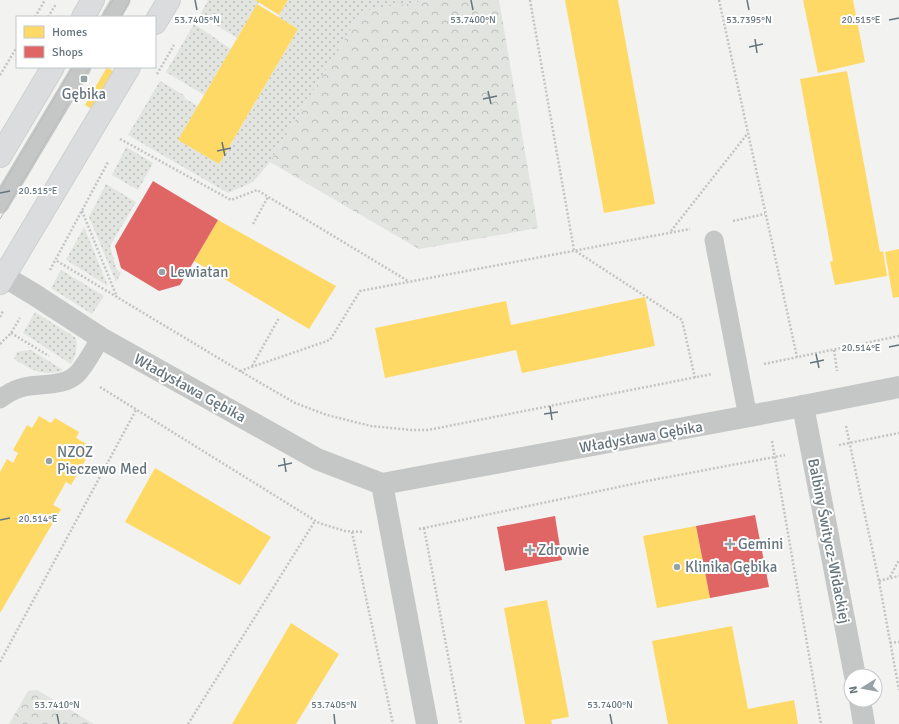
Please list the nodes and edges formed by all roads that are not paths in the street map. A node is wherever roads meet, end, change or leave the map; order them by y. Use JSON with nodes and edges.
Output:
{"nodes":[{"id":1,"x":93,"y":0,"type":"edge"},
{"id":2,"x":120,"y":0,"type":"edge"},
{"id":3,"x":169,"y":0,"type":"edge"},
{"id":4,"x":84,"y":16,"type":"edge"},
{"id":5,"x":112,"y":16,"type":"edge"},
{"id":6,"x":156,"y":21,"type":"edge"},
{"id":7,"x":52,"y":68,"type":"edge"},
{"id":8,"x":81,"y":68,"type":"edge"},
{"id":9,"x":128,"y":68,"type":"edge"},
{"id":10,"x":0,"y":156,"type":"edge"},
{"id":11,"x":0,"y":204,"type":"edge"},
{"id":12,"x":714,"y":240,"type":"dead end"},
{"id":13,"x":2,"y":278,"type":"edge"},
{"id":14,"x":101,"y":338,"type":"junction"},
{"id":15,"x":899,"y":387,"type":"edge"},
{"id":16,"x":0,"y":399,"type":"edge"},
{"id":17,"x":803,"y":406,"type":"junction"},
{"id":18,"x":748,"y":417,"type":"junction"},
{"id":19,"x":382,"y":484,"type":"junction"},
{"id":20,"x":853,"y":668,"type":"edge"},
{"id":21,"x":861,"y":708,"type":"edge"},
{"id":22,"x":427,"y":724,"type":"edge"},
{"id":23,"x":864,"y":724,"type":"edge"}],
"edges":[{"from":1,"to":4,"type":"street"},
{"from":2,"to":5,"type":"lane"},
{"from":3,"to":6,"type":"street"},
{"from":7,"to":10,"type":"street"},
{"from":8,"to":11,"type":"lane"},
{"from":9,"to":13,"type":"street"},
{"from":12,"to":18,"type":"lane"},
{"from":13,"to":14,"type":"street","name":"Władysława Gębika"},
{"from":14,"to":16,"type":"lane"},
{"from":14,"to":19,"type":"street","name":"Władysława Gębika"},
{"from":15,"to":17,"type":"street","name":"Władysława Gębika"},
{"from":17,"to":18,"type":"street","name":"Władysława Gębika"},
{"from":17,"to":20,"type":"street","name":"Balbiny Świtycz-Widackiej"},
{"from":18,"to":19,"type":"street","name":"Władysława Gębika"},
{"from":19,"to":22,"type":"street"},
{"from":21,"to":23,"type":"street"}]}
